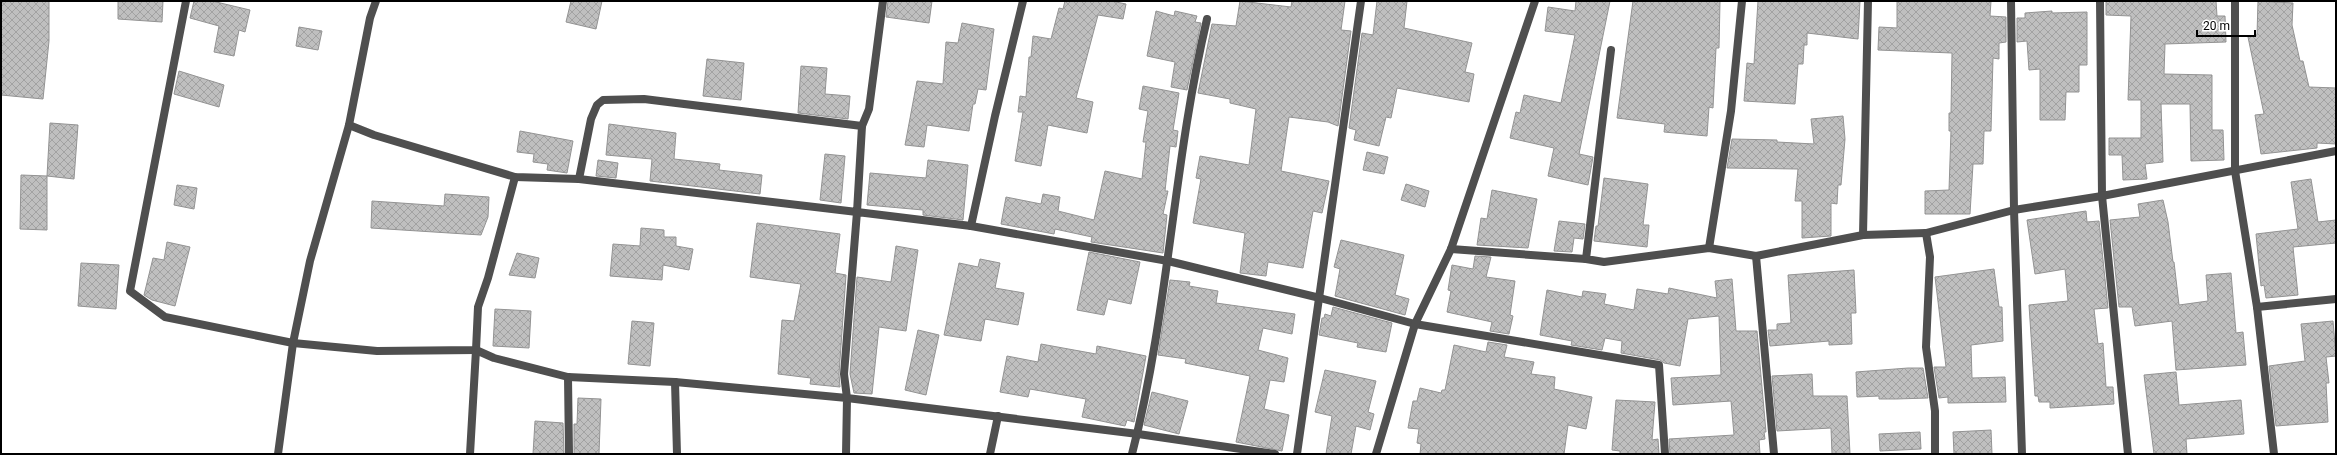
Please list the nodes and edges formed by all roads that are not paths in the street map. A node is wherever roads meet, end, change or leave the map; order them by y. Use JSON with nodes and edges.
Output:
{"nodes":[{"id":1,"x":186,"y":1,"type":"edge"},
{"id":2,"x":376,"y":1,"type":"edge"},
{"id":3,"x":883,"y":1,"type":"edge"},
{"id":4,"x":1023,"y":1,"type":"edge"},
{"id":5,"x":1361,"y":1,"type":"edge"},
{"id":6,"x":1535,"y":1,"type":"edge"},
{"id":7,"x":1742,"y":1,"type":"edge"},
{"id":8,"x":1868,"y":1,"type":"edge"},
{"id":9,"x":2011,"y":1,"type":"edge"},
{"id":10,"x":2100,"y":1,"type":"edge"},
{"id":11,"x":2235,"y":1,"type":"edge"},
{"id":12,"x":1207,"y":19,"type":"dead end"},
{"id":13,"x":1610,"y":50,"type":"dead end"},
{"id":14,"x":349,"y":125,"type":"junction"},
{"id":15,"x":862,"y":126,"type":"junction"},
{"id":16,"x":2336,"y":151,"type":"edge"},
{"id":17,"x":2236,"y":171,"type":"junction"},
{"id":18,"x":515,"y":177,"type":"junction"},
{"id":19,"x":579,"y":179,"type":"junction"},
{"id":20,"x":2102,"y":196,"type":"junction"},
{"id":21,"x":2014,"y":210,"type":"junction"},
{"id":22,"x":857,"y":212,"type":"junction"},
{"id":23,"x":972,"y":226,"type":"junction"},
{"id":24,"x":1926,"y":233,"type":"junction"},
{"id":25,"x":1863,"y":235,"type":"junction"},
{"id":26,"x":1451,"y":248,"type":"junction"},
{"id":27,"x":1709,"y":248,"type":"junction"},
{"id":28,"x":1756,"y":256,"type":"junction"},
{"id":29,"x":1586,"y":259,"type":"junction"},
{"id":30,"x":1168,"y":261,"type":"junction"},
{"id":31,"x":1320,"y":298,"type":"junction"},
{"id":32,"x":2336,"y":299,"type":"edge"},
{"id":33,"x":2257,"y":307,"type":"junction"},
{"id":34,"x":1415,"y":324,"type":"junction"},
{"id":35,"x":293,"y":343,"type":"junction"},
{"id":36,"x":476,"y":350,"type":"junction"},
{"id":37,"x":568,"y":377,"type":"junction"},
{"id":38,"x":675,"y":382,"type":"junction"},
{"id":39,"x":847,"y":398,"type":"junction"},
{"id":40,"x":998,"y":416,"type":"junction"},
{"id":41,"x":1138,"y":434,"type":"junction"},
{"id":42,"x":278,"y":454,"type":"edge"},
{"id":43,"x":470,"y":454,"type":"edge"},
{"id":44,"x":569,"y":454,"type":"edge"},
{"id":45,"x":677,"y":454,"type":"edge"},
{"id":46,"x":846,"y":454,"type":"edge"},
{"id":47,"x":990,"y":454,"type":"edge"},
{"id":48,"x":1132,"y":454,"type":"edge"},
{"id":49,"x":1275,"y":454,"type":"edge"},
{"id":50,"x":1297,"y":454,"type":"edge"},
{"id":51,"x":1376,"y":454,"type":"edge"},
{"id":52,"x":1666,"y":454,"type":"edge"},
{"id":53,"x":1774,"y":454,"type":"edge"},
{"id":54,"x":1935,"y":454,"type":"edge"},
{"id":55,"x":2022,"y":454,"type":"edge"},
{"id":56,"x":2128,"y":454,"type":"edge"},
{"id":57,"x":2274,"y":454,"type":"edge"}],
"edges":[{"from":1,"to":35,"type":"street"},
{"from":2,"to":14,"type":"street"},
{"from":3,"to":15,"type":"street"},
{"from":4,"to":23,"type":"street"},
{"from":5,"to":31,"type":"street"},
{"from":6,"to":26,"type":"street"},
{"from":7,"to":27,"type":"street"},
{"from":8,"to":25,"type":"street"},
{"from":9,"to":21,"type":"street"},
{"from":10,"to":20,"type":"street"},
{"from":11,"to":17,"type":"street"},
{"from":12,"to":30,"type":"street"},
{"from":13,"to":29,"type":"street"},
{"from":14,"to":18,"type":"street"},
{"from":14,"to":35,"type":"street"},
{"from":15,"to":19,"type":"street"},
{"from":15,"to":22,"type":"street"},
{"from":16,"to":17,"type":"street"},
{"from":17,"to":20,"type":"street"},
{"from":17,"to":33,"type":"street"},
{"from":18,"to":19,"type":"street"},
{"from":18,"to":36,"type":"street"},
{"from":19,"to":22,"type":"street"},
{"from":20,"to":21,"type":"street"},
{"from":20,"to":56,"type":"street"},
{"from":21,"to":24,"type":"street"},
{"from":21,"to":55,"type":"street"},
{"from":22,"to":23,"type":"street"},
{"from":22,"to":39,"type":"street"},
{"from":23,"to":30,"type":"street"},
{"from":24,"to":25,"type":"street"},
{"from":24,"to":54,"type":"street"},
{"from":25,"to":28,"type":"street"},
{"from":26,"to":29,"type":"street"},
{"from":26,"to":34,"type":"street"},
{"from":27,"to":28,"type":"street"},
{"from":27,"to":29,"type":"street"},
{"from":28,"to":53,"type":"street"},
{"from":30,"to":31,"type":"street"},
{"from":30,"to":41,"type":"street"},
{"from":31,"to":34,"type":"street"},
{"from":31,"to":50,"type":"street"},
{"from":32,"to":33,"type":"street"},
{"from":33,"to":57,"type":"street"},
{"from":34,"to":51,"type":"street"},
{"from":34,"to":52,"type":"street"},
{"from":35,"to":36,"type":"street"},
{"from":35,"to":42,"type":"street"},
{"from":36,"to":37,"type":"street"},
{"from":36,"to":43,"type":"street"},
{"from":37,"to":38,"type":"street"},
{"from":37,"to":44,"type":"street"},
{"from":38,"to":39,"type":"street"},
{"from":38,"to":45,"type":"street"},
{"from":39,"to":40,"type":"street"},
{"from":39,"to":46,"type":"street"},
{"from":40,"to":41,"type":"street"},
{"from":40,"to":47,"type":"street"},
{"from":41,"to":48,"type":"street"},
{"from":41,"to":49,"type":"street"}]}
